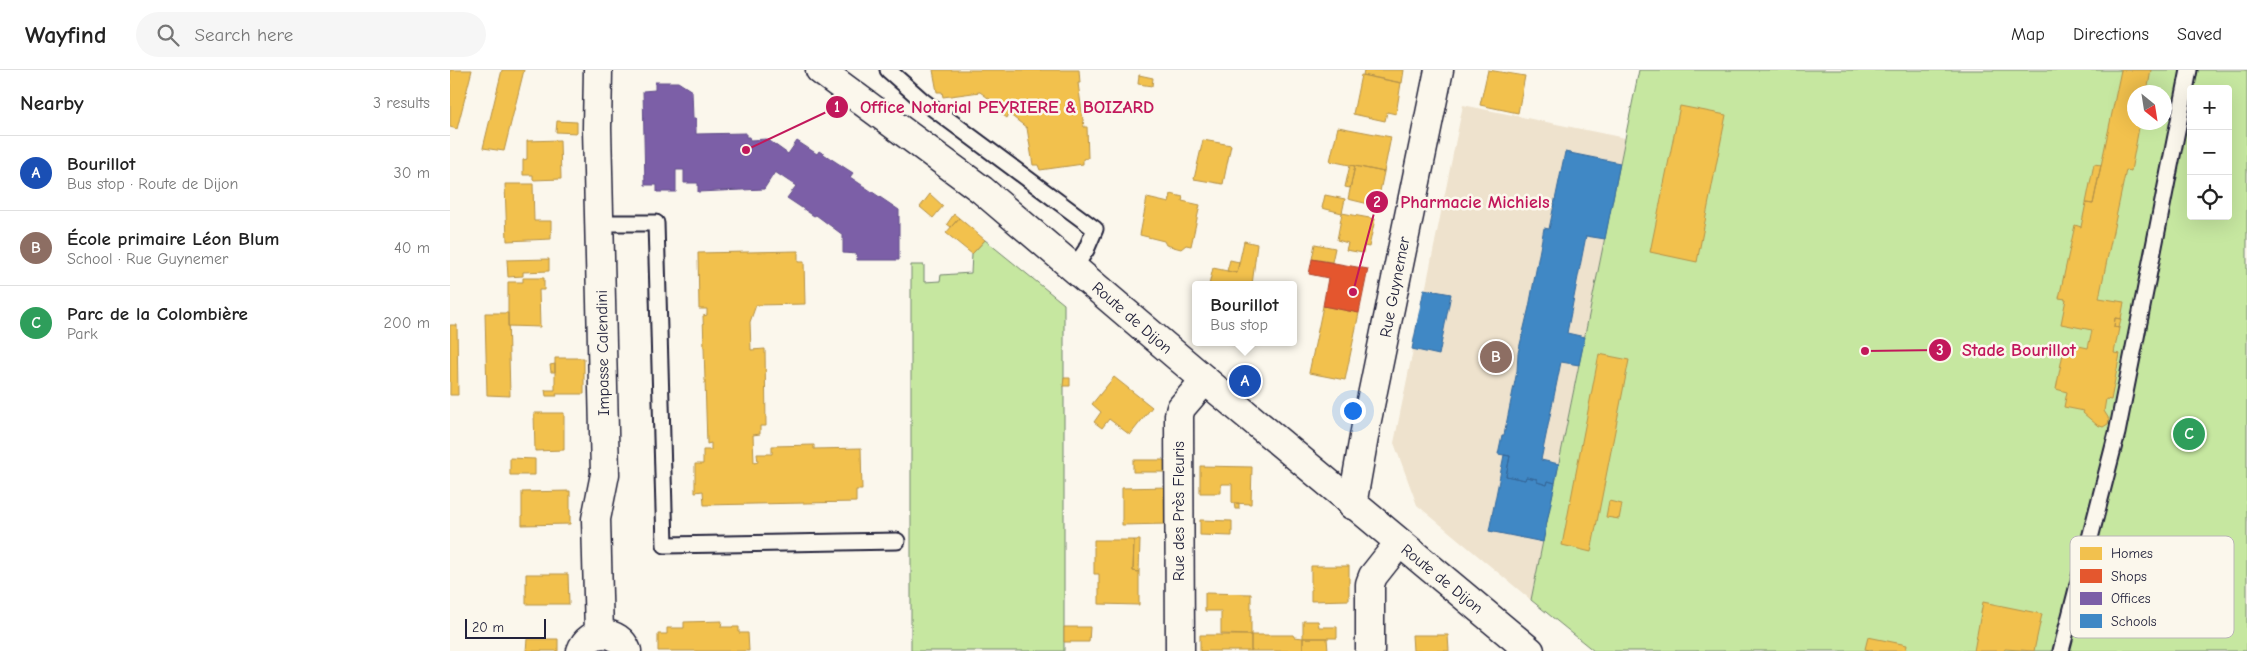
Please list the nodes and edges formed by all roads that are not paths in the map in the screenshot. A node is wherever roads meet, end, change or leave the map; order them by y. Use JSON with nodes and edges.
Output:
{"nodes":[{"id":1,"x":598,"y":70,"type":"edge"},
{"id":2,"x":821,"y":70,"type":"edge"},
{"id":3,"x":888,"y":70,"type":"edge"},
{"id":4,"x":1439,"y":70,"type":"edge"},
{"id":5,"x":2189,"y":70,"type":"edge"},
{"id":6,"x":600,"y":222,"type":"junction"},
{"id":7,"x":1074,"y":268,"type":"junction"},
{"id":8,"x":1204,"y":380,"type":"junction"},
{"id":9,"x":1352,"y":505,"type":"junction"},
{"id":10,"x":2091,"y":536,"type":"edge"},
{"id":11,"x":897,"y":541,"type":"dead end"},
{"id":12,"x":1399,"y":543,"type":"junction"},
{"id":13,"x":2070,"y":616,"type":"edge"},
{"id":14,"x":590,"y":643,"type":"edge"},
{"id":15,"x":627,"y":651,"type":"edge"},
{"id":16,"x":1180,"y":651,"type":"edge"},
{"id":17,"x":1370,"y":651,"type":"edge"},
{"id":18,"x":1530,"y":651,"type":"edge"},
{"id":19,"x":2061,"y":651,"type":"edge"}],
"edges":[{"from":1,"to":6,"type":"street","name":"Impasse Calendini"},
{"from":2,"to":7,"type":"street","name":"Route de Dijon"},
{"from":3,"to":7,"type":"lane"},
{"from":4,"to":9,"type":"street","name":"Rue Guynemer"},
{"from":5,"to":10,"type":"lane"},
{"from":6,"to":11,"type":"lane"},
{"from":6,"to":14,"type":"street","name":"Impasse Calendini"},
{"from":7,"to":8,"type":"street","name":"Route de Dijon"},
{"from":8,"to":9,"type":"street","name":"Route de Dijon"},
{"from":8,"to":16,"type":"street","name":"Rue des Près Fleuris"},
{"from":9,"to":12,"type":"street","name":"Route de Dijon"},
{"from":12,"to":17,"type":"street"},
{"from":12,"to":18,"type":"street","name":"Route de Dijon"},
{"from":13,"to":19,"type":"lane"},
{"from":14,"to":15,"type":"street","name":"Impasse Calendini"}]}
